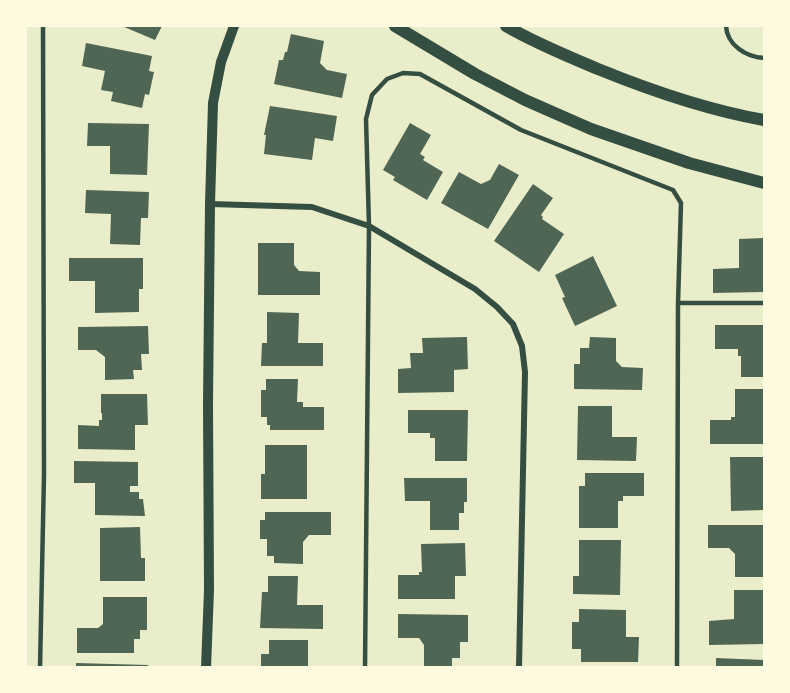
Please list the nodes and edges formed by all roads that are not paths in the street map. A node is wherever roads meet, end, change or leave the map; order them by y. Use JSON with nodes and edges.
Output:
{"nodes":[{"id":1,"x":44,"y":26,"type":"edge"},
{"id":2,"x":234,"y":26,"type":"edge"},
{"id":3,"x":395,"y":26,"type":"edge"},
{"id":4,"x":726,"y":26,"type":"edge"},
{"id":5,"x":513,"y":27,"type":"edge"},
{"id":6,"x":765,"y":58,"type":"edge"},
{"id":7,"x":765,"y":120,"type":"edge"},
{"id":8,"x":765,"y":183,"type":"edge"},
{"id":9,"x":210,"y":204,"type":"junction"},
{"id":10,"x":369,"y":226,"type":"junction"},
{"id":11,"x":678,"y":303,"type":"junction"},
{"id":12,"x":765,"y":303,"type":"edge"},
{"id":13,"x":40,"y":668,"type":"edge"},
{"id":14,"x":206,"y":668,"type":"edge"},
{"id":15,"x":364,"y":668,"type":"edge"},
{"id":16,"x":519,"y":668,"type":"edge"},
{"id":17,"x":677,"y":668,"type":"edge"}],
"edges":[{"from":1,"to":13,"type":"lane"},
{"from":2,"to":9,"type":"street"},
{"from":3,"to":8,"type":"main road"},
{"from":4,"to":6,"type":"lane"},
{"from":5,"to":7,"type":"main road"},
{"from":9,"to":10,"type":"street"},
{"from":9,"to":14,"type":"street"},
{"from":10,"to":11,"type":"lane"},
{"from":10,"to":15,"type":"lane"},
{"from":10,"to":16,"type":"street"},
{"from":11,"to":12,"type":"lane"},
{"from":11,"to":17,"type":"lane"}]}
